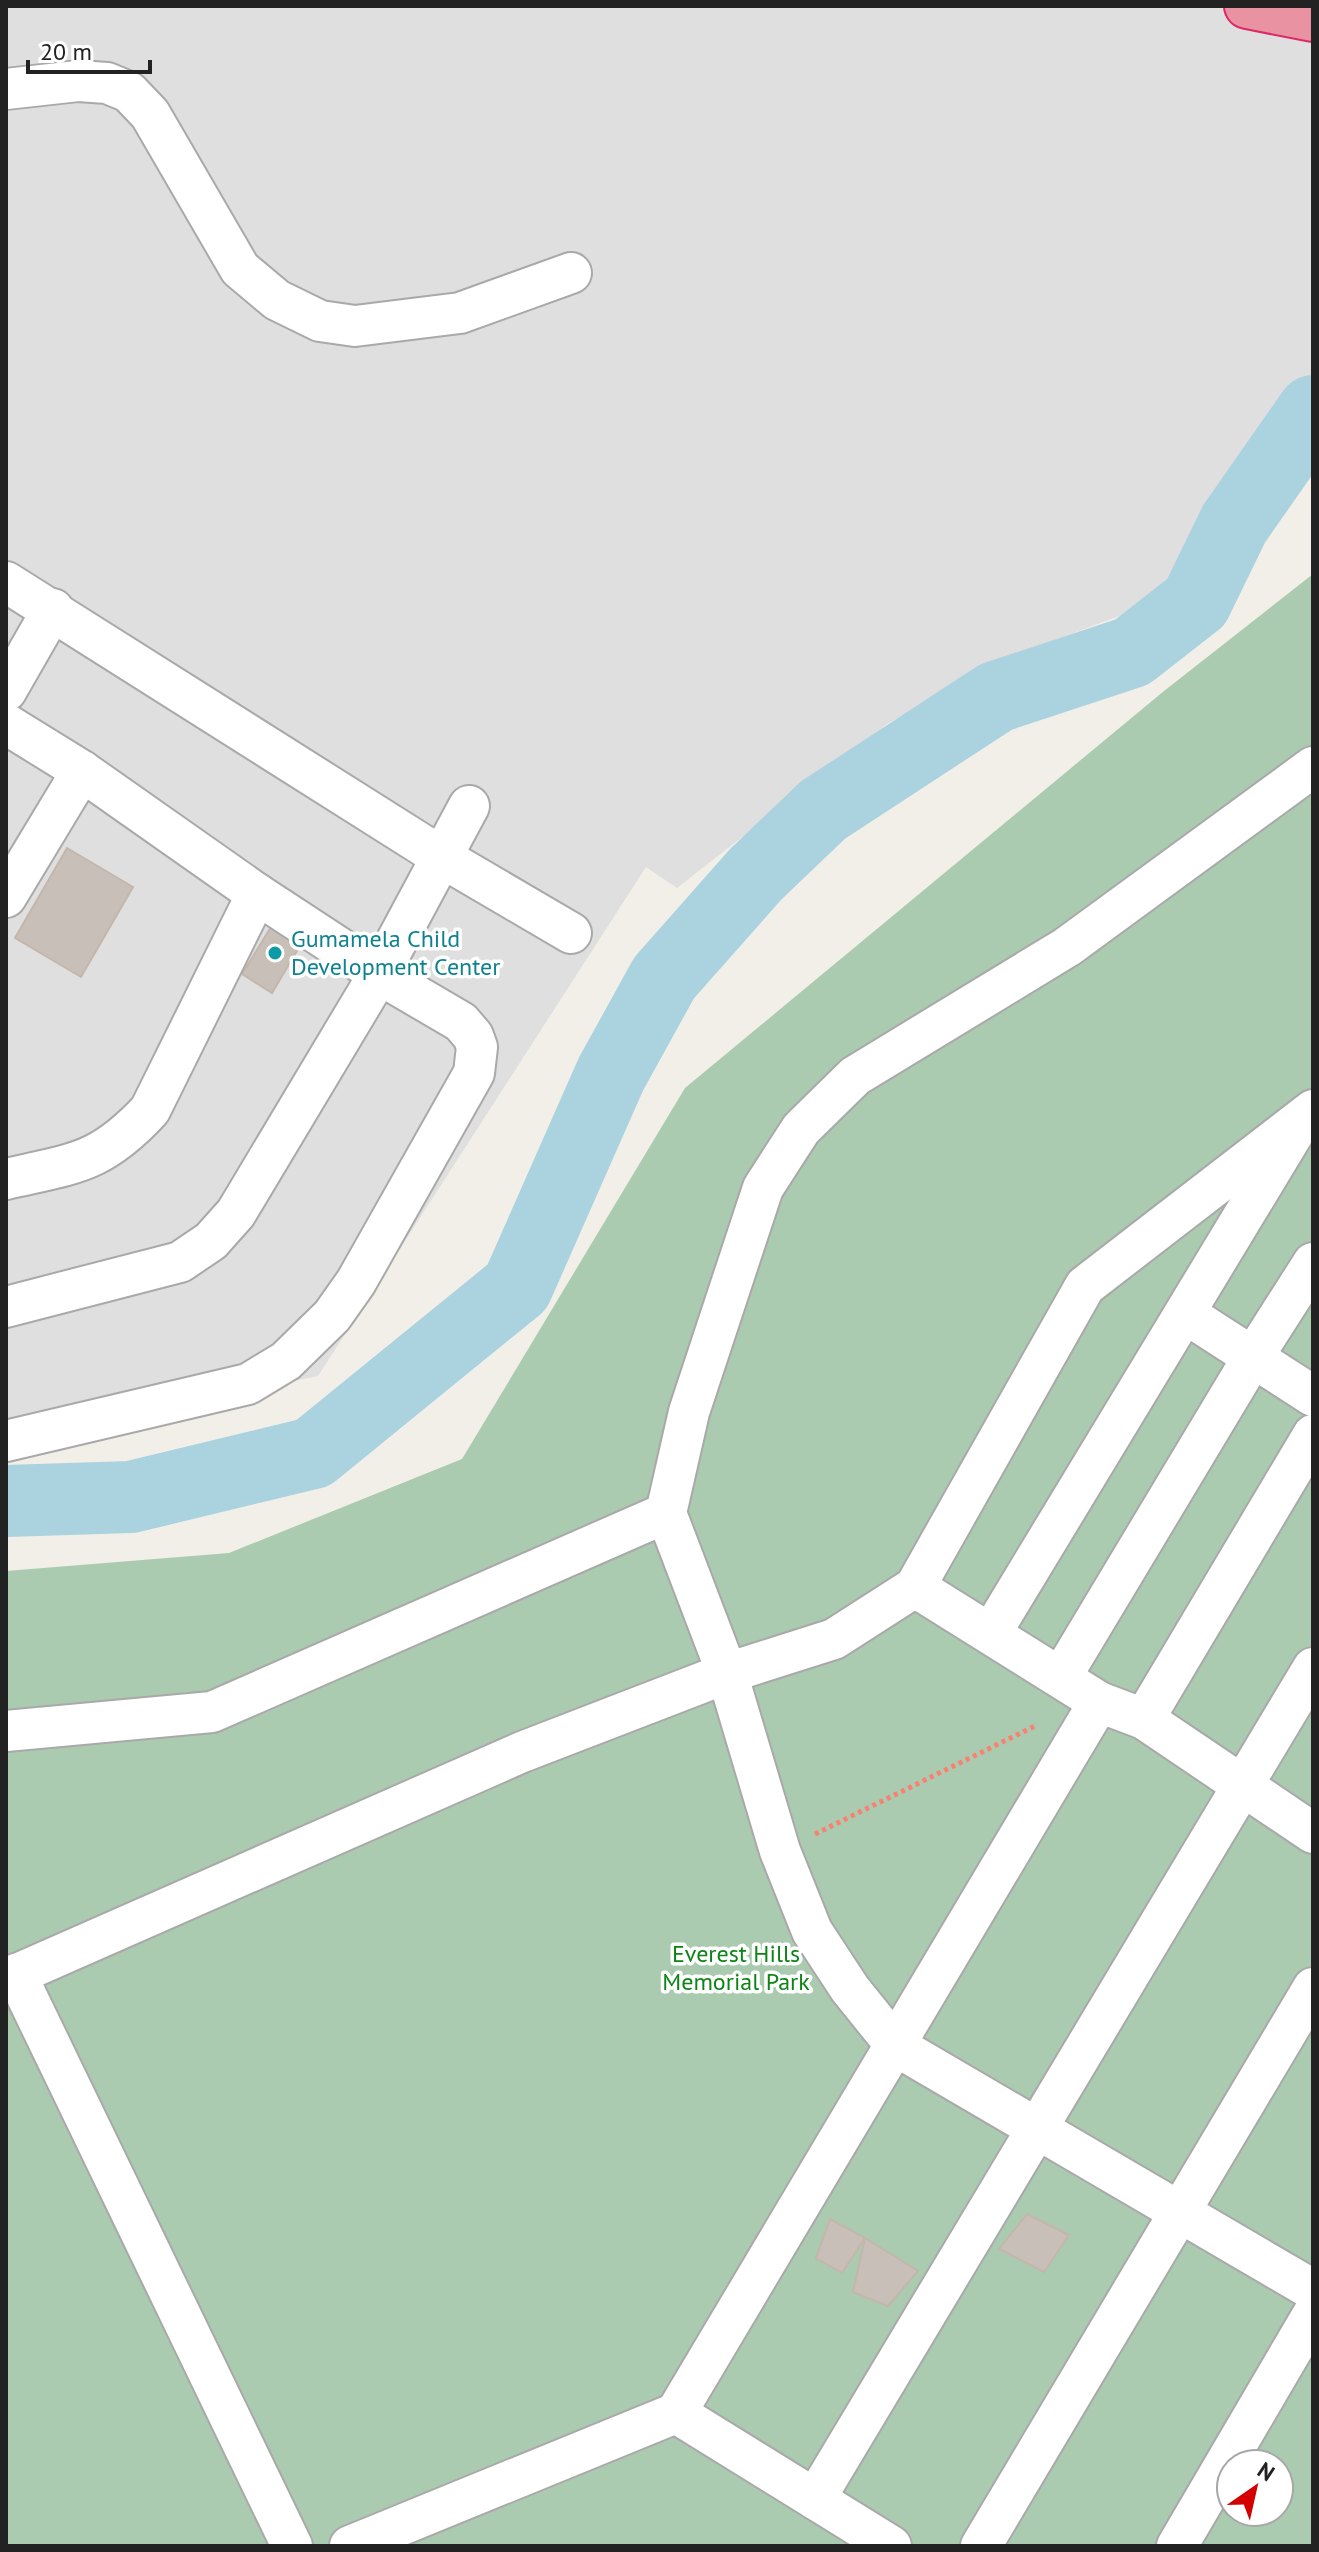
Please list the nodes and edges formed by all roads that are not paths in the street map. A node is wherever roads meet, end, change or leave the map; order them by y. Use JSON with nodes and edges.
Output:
{"nodes":[{"id":1,"x":1247,"y":6,"type":"edge"},
{"id":2,"x":1313,"y":19,"type":"edge"},
{"id":3,"x":6,"y":89,"type":"edge"},
{"id":4,"x":571,"y":273,"type":"dead end"},
{"id":5,"x":6,"y":582,"type":"edge"},
{"id":6,"x":53,"y":609,"type":"junction"},
{"id":7,"x":6,"y":691,"type":"edge"},
{"id":8,"x":6,"y":724,"type":"edge"},
{"id":9,"x":1313,"y":767,"type":"edge"},
{"id":10,"x":82,"y":771,"type":"junction"},
{"id":11,"x":469,"y":806,"type":"dead end"},
{"id":12,"x":443,"y":858,"type":"junction"},
{"id":13,"x":257,"y":894,"type":"junction"},
{"id":14,"x":6,"y":897,"type":"edge"},
{"id":15,"x":571,"y":933,"type":"dead end"},
{"id":16,"x":379,"y":974,"type":"junction"},
{"id":17,"x":1307,"y":1115,"type":"edge"},
{"id":18,"x":6,"y":1179,"type":"edge"},
{"id":19,"x":1313,"y":1263,"type":"edge"},
{"id":20,"x":6,"y":1307,"type":"edge"},
{"id":21,"x":1186,"y":1314,"type":"junction"},
{"id":22,"x":1253,"y":1357,"type":"junction"},
{"id":23,"x":1313,"y":1396,"type":"edge"},
{"id":24,"x":1313,"y":1435,"type":"edge"},
{"id":25,"x":6,"y":1441,"type":"edge"},
{"id":26,"x":666,"y":1513,"type":"junction"},
{"id":27,"x":915,"y":1587,"type":"junction"},
{"id":28,"x":991,"y":1633,"type":"junction"},
{"id":29,"x":1313,"y":1668,"type":"edge"},
{"id":30,"x":727,"y":1673,"type":"junction"},
{"id":31,"x":1079,"y":1689,"type":"junction"},
{"id":32,"x":1144,"y":1719,"type":"junction"},
{"id":33,"x":6,"y":1731,"type":"edge"},
{"id":34,"x":1240,"y":1785,"type":"junction"},
{"id":35,"x":1313,"y":1833,"type":"edge"},
{"id":36,"x":11,"y":1977,"type":"edge"},
{"id":37,"x":1313,"y":1988,"type":"edge"},
{"id":38,"x":896,"y":2046,"type":"junction"},
{"id":39,"x":1035,"y":2129,"type":"junction"},
{"id":40,"x":1180,"y":2210,"type":"junction"},
{"id":41,"x":1313,"y":2290,"type":"edge"},
{"id":42,"x":1313,"y":2314,"type":"edge"},
{"id":43,"x":676,"y":2413,"type":"junction"},
{"id":44,"x":815,"y":2499,"type":"junction"},
{"id":45,"x":292,"y":2546,"type":"edge"},
{"id":46,"x":350,"y":2546,"type":"edge"},
{"id":47,"x":891,"y":2546,"type":"edge"},
{"id":48,"x":981,"y":2546,"type":"edge"},
{"id":49,"x":1177,"y":2546,"type":"edge"}],
"edges":[{"from":1,"to":2,"type":"highway"},
{"from":3,"to":4,"type":"street"},
{"from":5,"to":6,"type":"street"},
{"from":6,"to":7,"type":"street"},
{"from":6,"to":12,"type":"street"},
{"from":8,"to":10,"type":"street"},
{"from":9,"to":26,"type":"street"},
{"from":10,"to":13,"type":"street"},
{"from":10,"to":14,"type":"street"},
{"from":11,"to":12,"type":"street"},
{"from":12,"to":15,"type":"street"},
{"from":12,"to":16,"type":"street"},
{"from":13,"to":16,"type":"street"},
{"from":13,"to":18,"type":"street"},
{"from":16,"to":20,"type":"street"},
{"from":16,"to":25,"type":"street"},
{"from":17,"to":21,"type":"street"},
{"from":17,"to":27,"type":"street"},
{"from":19,"to":22,"type":"street"},
{"from":21,"to":22,"type":"street"},
{"from":21,"to":28,"type":"street"},
{"from":22,"to":23,"type":"street"},
{"from":22,"to":31,"type":"street"},
{"from":24,"to":32,"type":"street"},
{"from":26,"to":30,"type":"street"},
{"from":26,"to":33,"type":"street"},
{"from":27,"to":28,"type":"street"},
{"from":27,"to":30,"type":"street"},
{"from":28,"to":31,"type":"street"},
{"from":29,"to":34,"type":"street"},
{"from":30,"to":36,"type":"street"},
{"from":30,"to":38,"type":"street"},
{"from":31,"to":32,"type":"street"},
{"from":31,"to":38,"type":"street"},
{"from":32,"to":34,"type":"street"},
{"from":34,"to":35,"type":"street"},
{"from":34,"to":39,"type":"street"},
{"from":36,"to":45,"type":"street"},
{"from":37,"to":40,"type":"street"},
{"from":38,"to":39,"type":"street"},
{"from":38,"to":43,"type":"street"},
{"from":39,"to":40,"type":"street"},
{"from":39,"to":44,"type":"street"},
{"from":40,"to":41,"type":"street"},
{"from":40,"to":48,"type":"street"},
{"from":42,"to":49,"type":"street"},
{"from":43,"to":44,"type":"street"},
{"from":43,"to":46,"type":"street"},
{"from":44,"to":47,"type":"street"}]}
